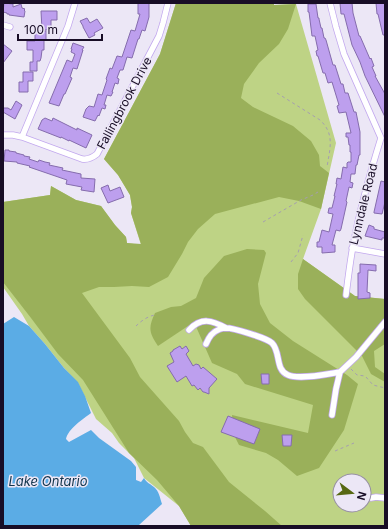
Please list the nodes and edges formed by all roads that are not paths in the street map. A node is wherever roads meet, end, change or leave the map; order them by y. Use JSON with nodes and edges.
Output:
{"nodes":[{"id":1,"x":75,"y":3,"type":"edge"},
{"id":2,"x":168,"y":3,"type":"edge"},
{"id":3,"x":330,"y":3,"type":"edge"},
{"id":4,"x":3,"y":25,"type":"edge"},
{"id":5,"x":10,"y":27,"type":"dead end"},
{"id":6,"x":3,"y":135,"type":"edge"},
{"id":7,"x":22,"y":137,"type":"junction"},
{"id":8,"x":383,"y":137,"type":"edge"},
{"id":9,"x":352,"y":248,"type":"junction"},
{"id":10,"x":385,"y":254,"type":"edge"},
{"id":11,"x":346,"y":296,"type":"dead end"},
{"id":12,"x":385,"y":322,"type":"edge"},
{"id":13,"x":226,"y":328,"type":"junction"},
{"id":14,"x":190,"y":330,"type":"dead end"},
{"id":15,"x":206,"y":344,"type":"dead end"},
{"id":16,"x":340,"y":372,"type":"junction"},
{"id":17,"x":332,"y":415,"type":"dead end"},
{"id":18,"x":372,"y":498,"type":"edge"},
{"id":19,"x":385,"y":498,"type":"edge"}],
"edges":[{"from":1,"to":7,"type":"street"},
{"from":2,"to":7,"type":"street","name":"Fallingbrook Drive"},
{"from":3,"to":8,"type":"street","name":"Lynndale Road"},
{"from":4,"to":5,"type":"street"},
{"from":6,"to":7,"type":"street","name":"Fallingbrook Drive"},
{"from":8,"to":9,"type":"street","name":"Lynndale Road"},
{"from":9,"to":10,"type":"street"},
{"from":9,"to":11,"type":"street","name":"Lynndale Road"},
{"from":12,"to":16,"type":"street"},
{"from":13,"to":14,"type":"street"},
{"from":13,"to":15,"type":"street"},
{"from":13,"to":16,"type":"street"},
{"from":16,"to":17,"type":"street"},
{"from":18,"to":19,"type":"street"}]}
